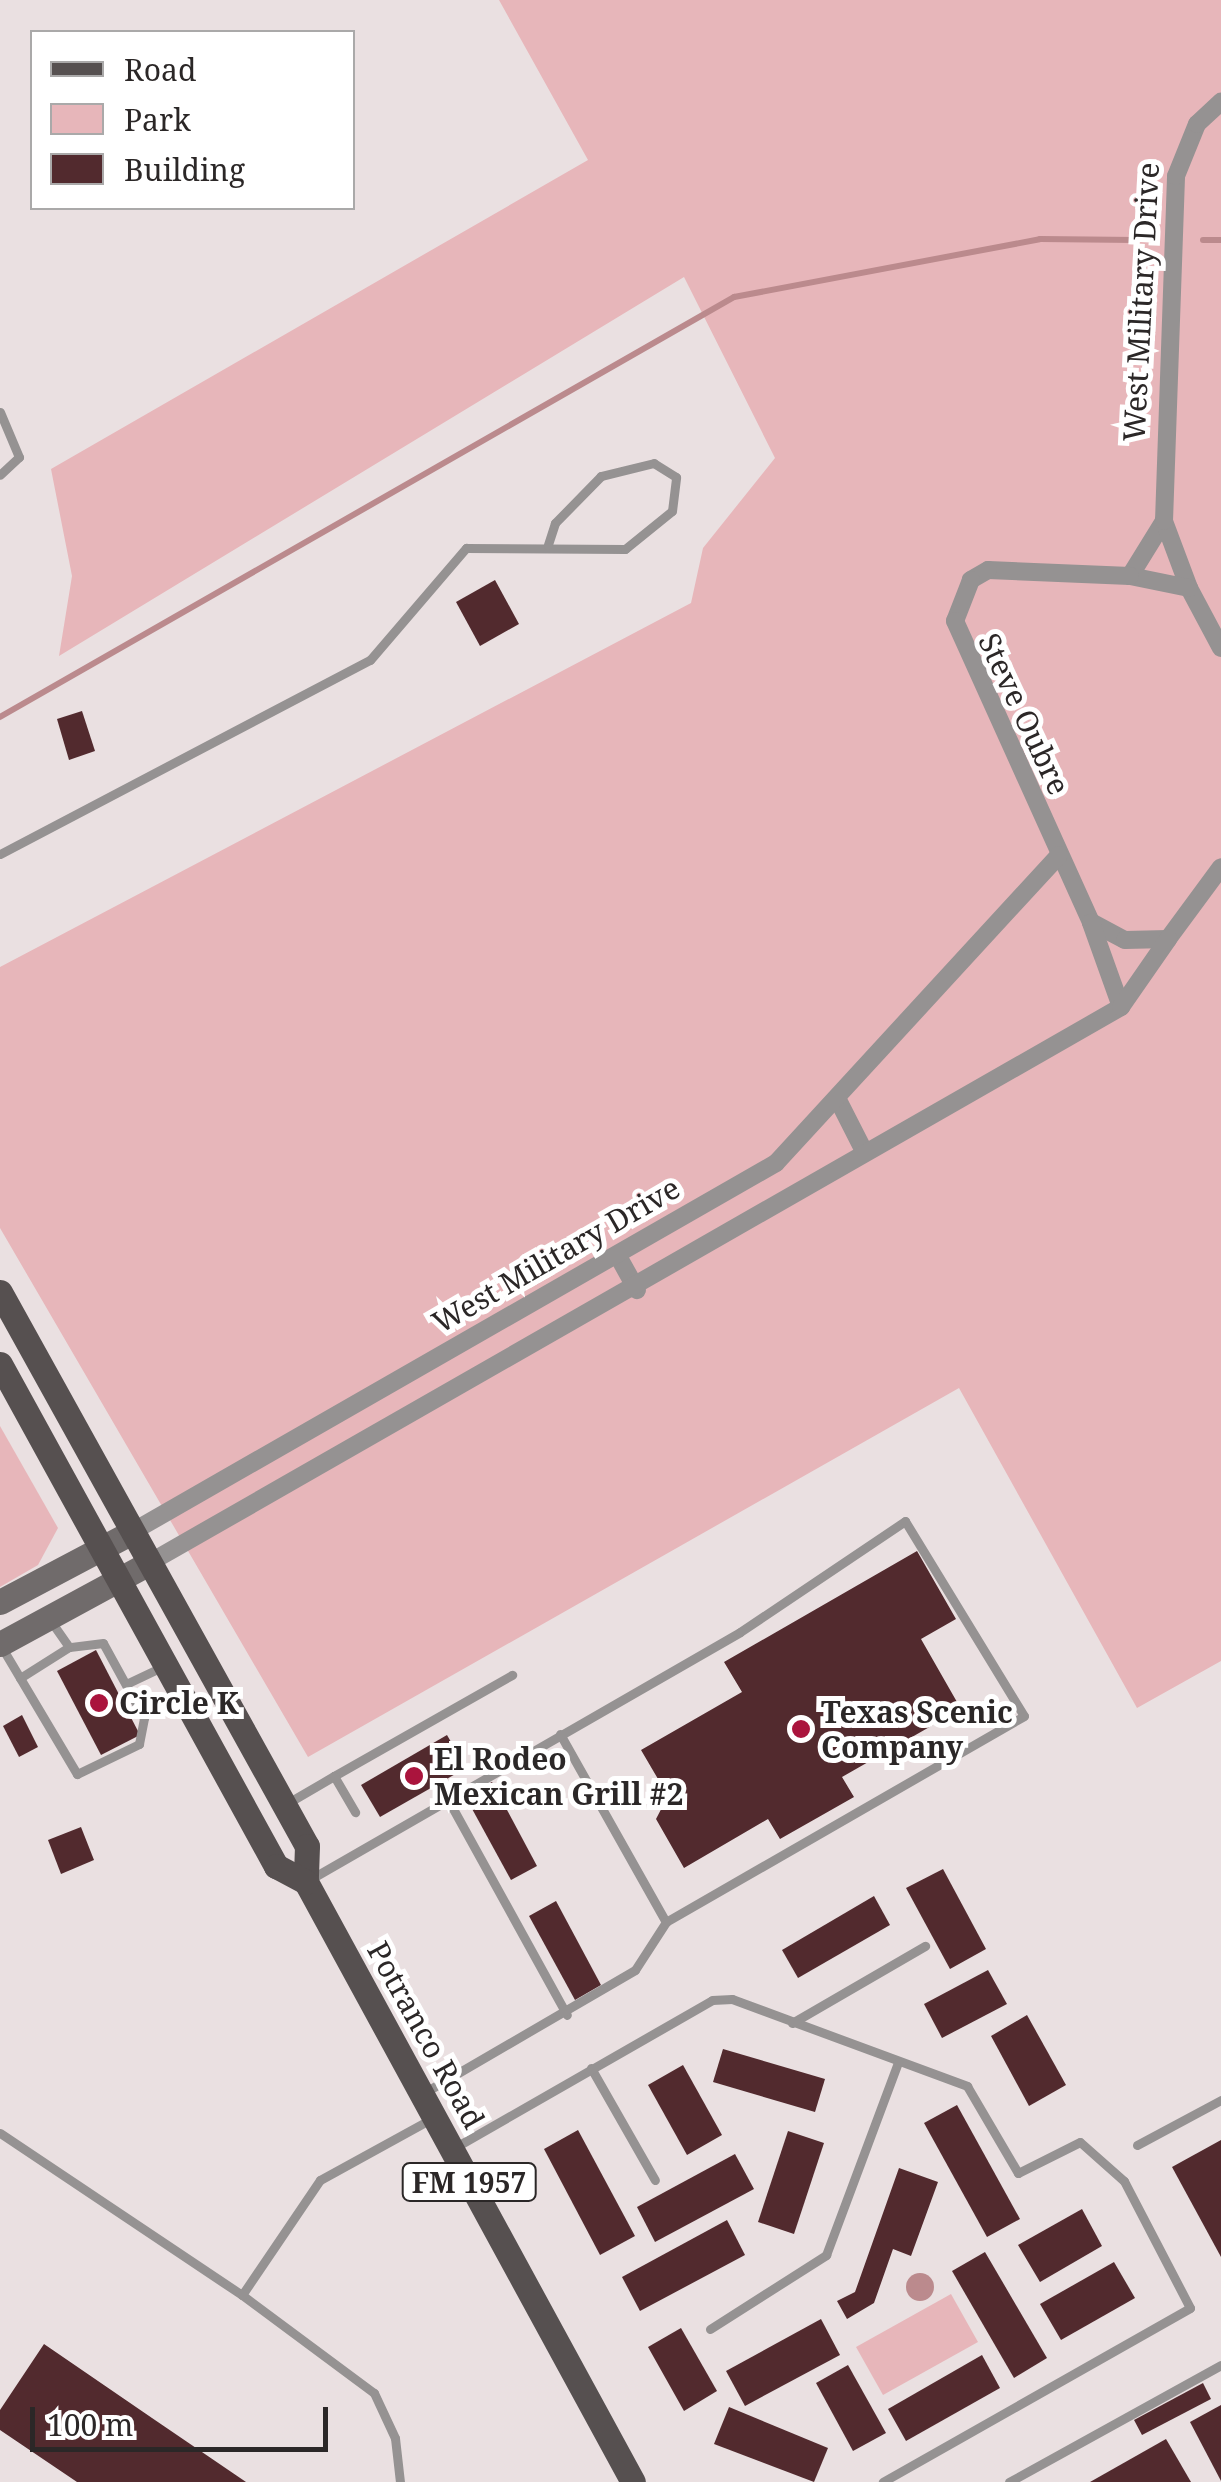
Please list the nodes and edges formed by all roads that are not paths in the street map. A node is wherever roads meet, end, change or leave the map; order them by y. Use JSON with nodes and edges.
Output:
{"nodes":[{"id":1,"x":1221,"y":102,"type":"edge"},
{"id":2,"x":0,"y":412,"type":"edge"},
{"id":3,"x":0,"y":476,"type":"edge"},
{"id":4,"x":1164,"y":521,"type":"junction"},
{"id":5,"x":548,"y":545,"type":"junction"},
{"id":6,"x":1130,"y":576,"type":"junction"},
{"id":7,"x":1189,"y":588,"type":"junction"},
{"id":8,"x":1221,"y":648,"type":"edge"},
{"id":9,"x":0,"y":854,"type":"edge"},
{"id":10,"x":1059,"y":856,"type":"junction"},
{"id":11,"x":1221,"y":867,"type":"edge"},
{"id":12,"x":1091,"y":922,"type":"junction"},
{"id":13,"x":1168,"y":940,"type":"junction"},
{"id":14,"x":1121,"y":1007,"type":"junction"},
{"id":15,"x":838,"y":1100,"type":"junction"},
{"id":16,"x":865,"y":1152,"type":"junction"},
{"id":17,"x":618,"y":1256,"type":"junction"},
{"id":18,"x":637,"y":1290,"type":"junction"},
{"id":19,"x":0,"y":1292,"type":"edge"},
{"id":20,"x":0,"y":1364,"type":"edge"},
{"id":21,"x":132,"y":1532,"type":"junction"},
{"id":22,"x":102,"y":1548,"type":"junction"},
{"id":23,"x":150,"y":1563,"type":"junction"},
{"id":24,"x":118,"y":1579,"type":"junction"},
{"id":25,"x":0,"y":1602,"type":"edge"},
{"id":26,"x":48,"y":1617,"type":"junction"},
{"id":27,"x":0,"y":1644,"type":"edge"},
{"id":28,"x":69,"y":1647,"type":"junction"},
{"id":29,"x":165,"y":1665,"type":"junction"},
{"id":30,"x":512,"y":1674,"type":"dead end"},
{"id":31,"x":20,"y":1678,"type":"junction"},
{"id":32,"x":126,"y":1684,"type":"junction"},
{"id":33,"x":560,"y":1734,"type":"junction"},
{"id":34,"x":334,"y":1776,"type":"junction"},
{"id":35,"x":446,"y":1796,"type":"junction"},
{"id":36,"x":284,"y":1806,"type":"junction"},
{"id":37,"x":355,"y":1812,"type":"dead end"},
{"id":38,"x":306,"y":1882,"type":"junction"},
{"id":39,"x":666,"y":1922,"type":"junction"},
{"id":40,"x":926,"y":1946,"type":"dead end"},
{"id":41,"x":566,"y":2014,"type":"junction"},
{"id":42,"x":792,"y":2023,"type":"junction"},
{"id":43,"x":898,"y":2062,"type":"junction"},
{"id":44,"x":590,"y":2068,"type":"junction"},
{"id":45,"x":1221,"y":2100,"type":"edge"},
{"id":46,"x":428,"y":2106,"type":"junction"},
{"id":47,"x":0,"y":2133,"type":"edge"},
{"id":48,"x":1137,"y":2145,"type":"dead end"},
{"id":49,"x":451,"y":2149,"type":"junction"},
{"id":50,"x":655,"y":2180,"type":"dead end"},
{"id":51,"x":242,"y":2294,"type":"junction"},
{"id":52,"x":710,"y":2329,"type":"dead end"},
{"id":53,"x":1221,"y":2364,"type":"edge"},
{"id":54,"x":400,"y":2482,"type":"edge"},
{"id":55,"x":633,"y":2482,"type":"edge"},
{"id":56,"x":884,"y":2482,"type":"edge"},
{"id":57,"x":1009,"y":2482,"type":"edge"}],
"edges":[{"from":1,"to":4,"type":"street","name":"West Military Drive"},
{"from":2,"to":3,"type":"lane"},
{"from":4,"to":6,"type":"street","name":"West Military Drive"},
{"from":4,"to":7,"type":"street","name":"West Military Drive"},
{"from":5,"to":5,"type":"lane"},
{"from":5,"to":9,"type":"lane"},
{"from":6,"to":7,"type":"street","name":"Steve Oubre"},
{"from":6,"to":10,"type":"street","name":"Steve Oubre"},
{"from":7,"to":8,"type":"street"},
{"from":10,"to":12,"type":"street","name":"Steve Oubre"},
{"from":10,"to":15,"type":"street","name":"West Military Drive"},
{"from":11,"to":13,"type":"street"},
{"from":12,"to":13,"type":"street"},
{"from":12,"to":14,"type":"street","name":"Steve Oubre"},
{"from":13,"to":14,"type":"street"},
{"from":14,"to":16,"type":"street"},
{"from":15,"to":16,"type":"street"},
{"from":15,"to":17,"type":"street","name":"West Military Drive"},
{"from":16,"to":18,"type":"street"},
{"from":17,"to":18,"type":"street"},
{"from":17,"to":21,"type":"street","name":"West Military Drive"},
{"from":18,"to":23,"type":"street"},
{"from":19,"to":21,"type":"main road","name":"Potranco Road","number":"FM 1957"},
{"from":20,"to":22,"type":"main road","name":"Potranco Road","number":"FM 1957"},
{"from":21,"to":22,"type":"main road","name":"West Military Drive"},
{"from":21,"to":23,"type":"main road","name":"Potranco Road","number":"FM 1957"},
{"from":22,"to":24,"type":"main road","name":"Potranco Road","number":"FM 1957"},
{"from":22,"to":25,"type":"main road","name":"West Military Drive"},
{"from":23,"to":24,"type":"main road"},
{"from":23,"to":36,"type":"main road","name":"Potranco Road","number":"FM 1957"},
{"from":24,"to":26,"type":"main road"},
{"from":24,"to":29,"type":"main road","name":"Potranco Road","number":"FM 1957"},
{"from":26,"to":27,"type":"main road"},
{"from":26,"to":28,"type":"lane"},
{"from":27,"to":31,"type":"lane"},
{"from":28,"to":31,"type":"lane"},
{"from":28,"to":32,"type":"lane"},
{"from":29,"to":32,"type":"lane"},
{"from":29,"to":38,"type":"main road","name":"Potranco Road","number":"FM 1957"},
{"from":30,"to":34,"type":"lane"},
{"from":31,"to":32,"type":"lane"},
{"from":33,"to":35,"type":"lane"},
{"from":33,"to":39,"type":"lane"},
{"from":33,"to":39,"type":"lane"},
{"from":34,"to":36,"type":"lane"},
{"from":34,"to":37,"type":"lane"},
{"from":35,"to":38,"type":"lane"},
{"from":35,"to":41,"type":"lane"},
{"from":36,"to":38,"type":"main road","name":"Potranco Road","number":"FM 1957"},
{"from":38,"to":46,"type":"main road","name":"Potranco Road","number":"FM 1957"},
{"from":39,"to":41,"type":"lane"},
{"from":40,"to":42,"type":"lane"},
{"from":41,"to":46,"type":"lane"},
{"from":42,"to":43,"type":"lane"},
{"from":42,"to":44,"type":"lane"},
{"from":43,"to":52,"type":"lane"},
{"from":43,"to":56,"type":"lane"},
{"from":44,"to":49,"type":"lane"},
{"from":44,"to":50,"type":"lane"},
{"from":45,"to":48,"type":"lane"},
{"from":46,"to":49,"type":"main road","name":"Potranco Road","number":"FM 1957"},
{"from":46,"to":51,"type":"lane"},
{"from":47,"to":51,"type":"lane"},
{"from":49,"to":55,"type":"main road","name":"Potranco Road","number":"FM 1957"},
{"from":51,"to":54,"type":"lane"},
{"from":53,"to":57,"type":"lane"}]}
